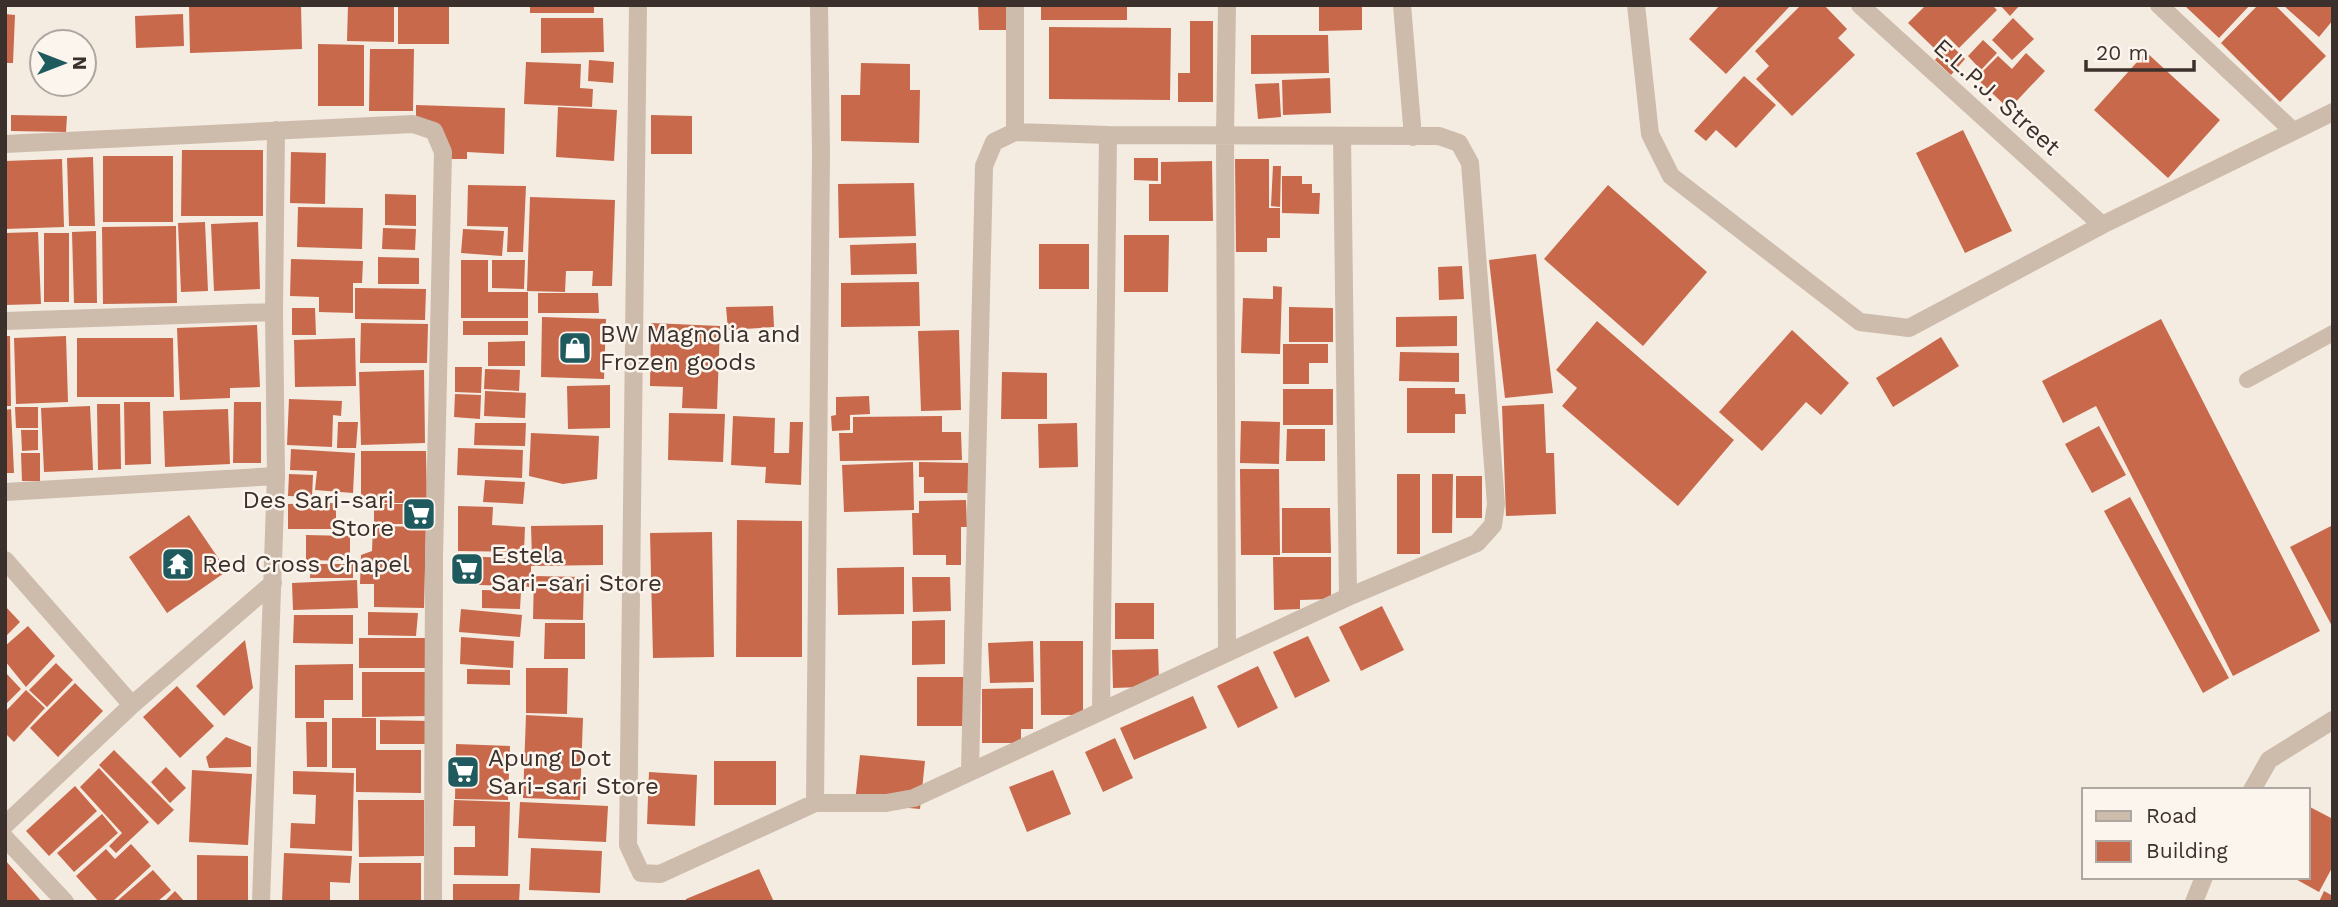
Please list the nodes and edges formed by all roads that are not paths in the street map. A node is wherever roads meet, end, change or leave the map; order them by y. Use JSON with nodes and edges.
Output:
{"nodes":[{"id":1,"x":638,"y":5,"type":"edge"},
{"id":2,"x":818,"y":5,"type":"edge"},
{"id":3,"x":1015,"y":5,"type":"edge"},
{"id":4,"x":1227,"y":5,"type":"edge"},
{"id":5,"x":1402,"y":5,"type":"edge"},
{"id":6,"x":1636,"y":5,"type":"edge"},
{"id":7,"x":1860,"y":5,"type":"edge"},
{"id":8,"x":2158,"y":5,"type":"edge"},
{"id":9,"x":2333,"y":112,"type":"edge"},
{"id":10,"x":276,"y":130,"type":"junction"},
{"id":11,"x":2293,"y":131,"type":"junction"},
{"id":12,"x":1015,"y":132,"type":"junction"},
{"id":13,"x":1225,"y":134,"type":"junction"},
{"id":14,"x":1108,"y":135,"type":"junction"},
{"id":15,"x":1342,"y":136,"type":"junction"},
{"id":16,"x":1413,"y":137,"type":"junction"},
{"id":17,"x":5,"y":145,"type":"edge"},
{"id":18,"x":2102,"y":225,"type":"junction"},
{"id":19,"x":274,"y":312,"type":"junction"},
{"id":20,"x":5,"y":321,"type":"edge"},
{"id":21,"x":2333,"y":333,"type":"edge"},
{"id":22,"x":2247,"y":380,"type":"dead end"},
{"id":23,"x":276,"y":477,"type":"junction"},
{"id":24,"x":5,"y":492,"type":"edge"},
{"id":25,"x":5,"y":559,"type":"edge"},
{"id":26,"x":273,"y":583,"type":"junction"},
{"id":27,"x":1348,"y":597,"type":"junction"},
{"id":28,"x":1227,"y":653,"type":"junction"},
{"id":29,"x":132,"y":705,"type":"junction"},
{"id":30,"x":1101,"y":709,"type":"junction"},
{"id":31,"x":2333,"y":720,"type":"edge"},
{"id":32,"x":970,"y":771,"type":"junction"},
{"id":33,"x":2253,"y":788,"type":"edge"},
{"id":34,"x":815,"y":803,"type":"junction"},
{"id":35,"x":5,"y":825,"type":"edge"},
{"id":36,"x":5,"y":838,"type":"edge"},
{"id":37,"x":2203,"y":879,"type":"edge"},
{"id":38,"x":65,"y":902,"type":"edge"},
{"id":39,"x":261,"y":902,"type":"edge"},
{"id":40,"x":433,"y":902,"type":"edge"},
{"id":41,"x":2194,"y":902,"type":"edge"}],
"edges":[{"from":1,"to":34,"type":"street"},
{"from":2,"to":34,"type":"street"},
{"from":3,"to":12,"type":"street"},
{"from":4,"to":13,"type":"street"},
{"from":5,"to":16,"type":"street"},
{"from":6,"to":18,"type":"street"},
{"from":7,"to":18,"type":"street","name":"E.L.P.J. Street"},
{"from":8,"to":11,"type":"street"},
{"from":9,"to":11,"type":"street"},
{"from":10,"to":17,"type":"street"},
{"from":10,"to":19,"type":"street"},
{"from":10,"to":40,"type":"street"},
{"from":11,"to":18,"type":"street"},
{"from":12,"to":14,"type":"street"},
{"from":12,"to":32,"type":"street"},
{"from":13,"to":14,"type":"street"},
{"from":13,"to":15,"type":"street"},
{"from":13,"to":28,"type":"street"},
{"from":14,"to":30,"type":"street"},
{"from":15,"to":16,"type":"street"},
{"from":15,"to":27,"type":"street"},
{"from":16,"to":27,"type":"street"},
{"from":19,"to":20,"type":"street"},
{"from":19,"to":23,"type":"street"},
{"from":21,"to":22,"type":"lane"},
{"from":23,"to":24,"type":"street"},
{"from":23,"to":26,"type":"street"},
{"from":25,"to":29,"type":"street"},
{"from":26,"to":29,"type":"street"},
{"from":26,"to":39,"type":"street"},
{"from":27,"to":28,"type":"street"},
{"from":28,"to":30,"type":"street"},
{"from":29,"to":35,"type":"street"},
{"from":30,"to":32,"type":"street"},
{"from":31,"to":33,"type":"street"},
{"from":32,"to":34,"type":"street"},
{"from":36,"to":38,"type":"street"},
{"from":37,"to":41,"type":"street"}]}
